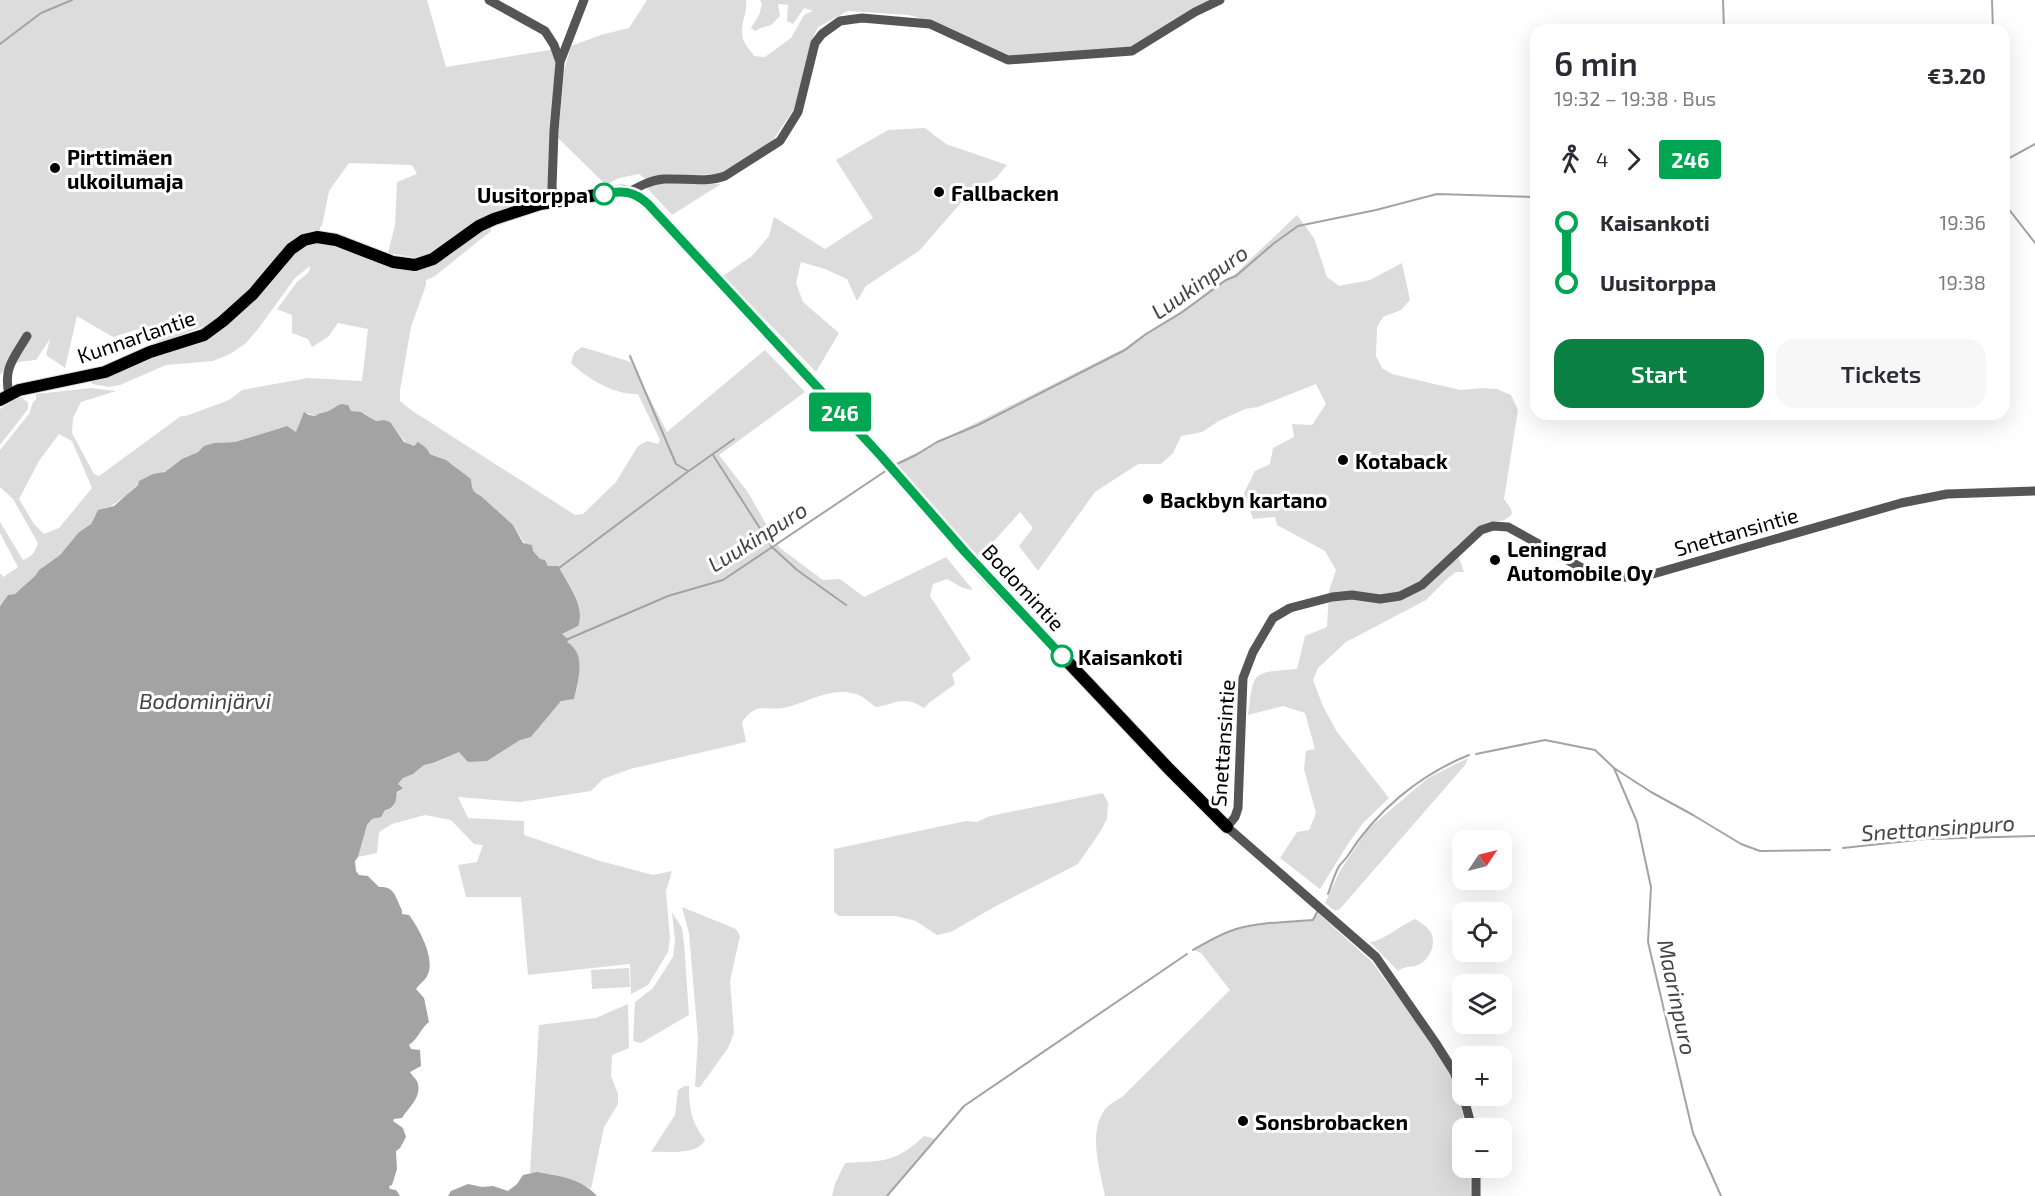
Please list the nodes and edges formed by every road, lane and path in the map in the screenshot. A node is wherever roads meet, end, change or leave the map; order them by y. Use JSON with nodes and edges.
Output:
{"nodes":[{"id":1,"x":489,"y":0,"type":"edge"},
{"id":2,"x":584,"y":0,"type":"edge"},
{"id":3,"x":1220,"y":0,"type":"edge"},
{"id":4,"x":560,"y":62,"type":"junction"},
{"id":5,"x":629,"y":192,"type":"junction"},
{"id":6,"x":554,"y":201,"type":"junction"},
{"id":7,"x":27,"y":336,"type":"dead end"},
{"id":8,"x":3,"y":379,"type":"edge"},
{"id":9,"x":5,"y":397,"type":"edge"},
{"id":10,"x":2035,"y":491,"type":"edge"},
{"id":11,"x":1227,"y":827,"type":"junction"},
{"id":12,"x":1452,"y":1069,"type":"edge"},
{"id":13,"x":1476,"y":1178,"type":"edge"},
{"id":14,"x":1476,"y":1196,"type":"edge"}],
"edges":[{"from":1,"to":4,"type":"street"},
{"from":2,"to":4,"type":"street"},
{"from":3,"to":5,"type":"street"},
{"from":4,"to":6,"type":"street"},
{"from":5,"to":6,"type":"main road"},
{"from":5,"to":11,"type":"main road","name":"Bodomintie"},
{"from":6,"to":9,"type":"main road","name":"Kunnarlantie"},
{"from":7,"to":8,"type":"street"},
{"from":8,"to":9,"type":"street"},
{"from":10,"to":11,"type":"street","name":"Snettansintie"},
{"from":11,"to":12,"type":"street","name":"Bodomintie"},
{"from":13,"to":14,"type":"street"}]}
